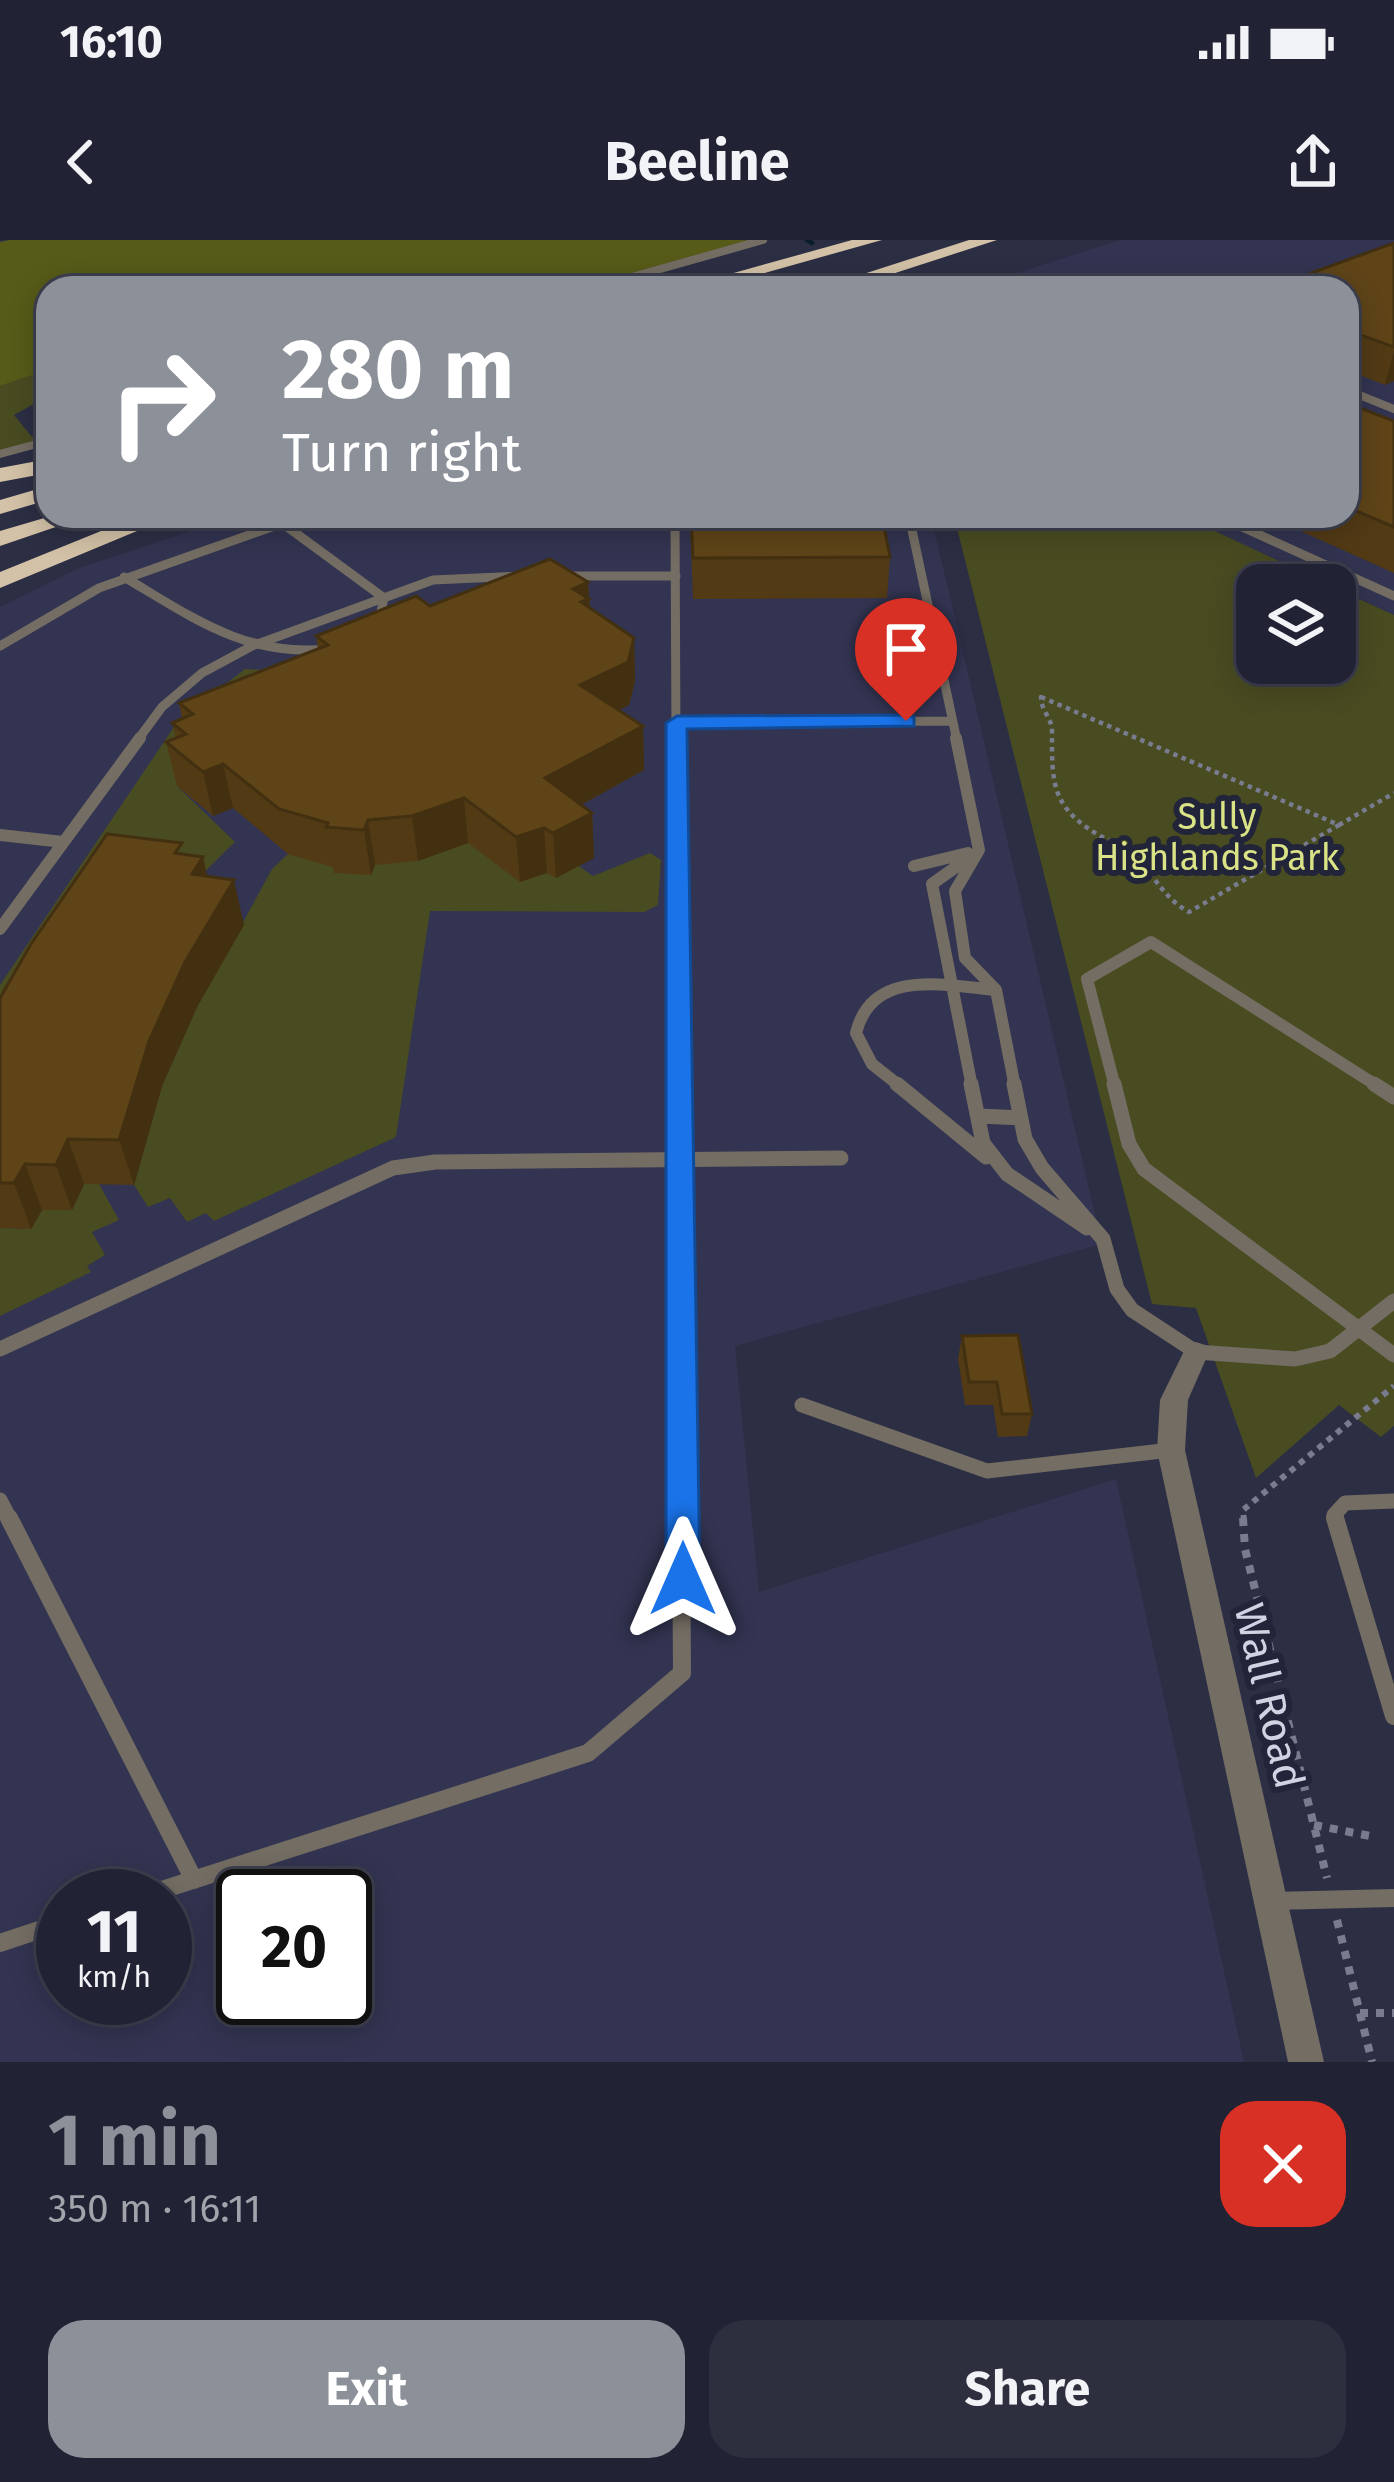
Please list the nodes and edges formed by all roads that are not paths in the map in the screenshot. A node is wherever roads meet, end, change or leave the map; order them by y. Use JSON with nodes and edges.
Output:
{"nodes":[{"id":1,"x":763,"y":240,"type":"edge"},
{"id":2,"x":988,"y":240,"type":"edge"},
{"id":3,"x":879,"y":243,"type":"edge"},
{"id":4,"x":967,"y":247,"type":"junction"},
{"id":5,"x":636,"y":276,"type":"edge"},
{"id":6,"x":740,"y":276,"type":"edge"},
{"id":7,"x":779,"y":276,"type":"edge"},
{"id":8,"x":870,"y":276,"type":"edge"},
{"id":9,"x":893,"y":276,"type":"edge"},
{"id":10,"x":1359,"y":395,"type":"edge"},
{"id":11,"x":1394,"y":409,"type":"edge"},
{"id":12,"x":36,"y":444,"type":"edge"},
{"id":13,"x":0,"y":454,"type":"edge"},
{"id":14,"x":36,"y":471,"type":"edge"},
{"id":15,"x":36,"y":474,"type":"edge"},
{"id":16,"x":0,"y":476,"type":"edge"},
{"id":17,"x":0,"y":487,"type":"edge"},
{"id":18,"x":36,"y":496,"type":"edge"},
{"id":19,"x":0,"y":507,"type":"edge"},
{"id":20,"x":36,"y":528,"type":"edge"},
{"id":21,"x":106,"y":528,"type":"edge"},
{"id":22,"x":125,"y":528,"type":"edge"},
{"id":23,"x":268,"y":528,"type":"edge"},
{"id":24,"x":289,"y":528,"type":"edge"},
{"id":25,"x":675,"y":528,"type":"edge"},
{"id":26,"x":912,"y":528,"type":"edge"},
{"id":27,"x":1244,"y":528,"type":"edge"},
{"id":28,"x":0,"y":539,"type":"edge"},
{"id":29,"x":0,"y":560,"type":"edge"},
{"id":30,"x":676,"y":576,"type":"junction"},
{"id":31,"x":124,"y":578,"type":"junction"},
{"id":32,"x":0,"y":580,"type":"edge"},
{"id":33,"x":1394,"y":596,"type":"edge"},
{"id":34,"x":384,"y":598,"type":"junction"},
{"id":35,"x":361,"y":638,"type":"edge"},
{"id":36,"x":347,"y":644,"type":"edge"},
{"id":37,"x":0,"y":646,"type":"edge"},
{"id":38,"x":246,"y":649,"type":"junction"},
{"id":39,"x":952,"y":721,"type":"junction"},
{"id":40,"x":677,"y":723,"type":"junction"},
{"id":41,"x":0,"y":835,"type":"edge"},
{"id":42,"x":63,"y":842,"type":"junction"},
{"id":43,"x":979,"y":850,"type":"junction"},
{"id":44,"x":932,"y":884,"type":"junction"},
{"id":45,"x":0,"y":928,"type":"edge"},
{"id":46,"x":952,"y":985,"type":"junction"},
{"id":47,"x":996,"y":990,"type":"junction"},
{"id":48,"x":1394,"y":1097,"type":"edge"},
{"id":49,"x":978,"y":1116,"type":"junction"},
{"id":50,"x":1021,"y":1118,"type":"junction"},
{"id":51,"x":841,"y":1157,"type":"dead end"},
{"id":52,"x":680,"y":1159,"type":"junction"},
{"id":53,"x":1006,"y":1174,"type":"junction"},
{"id":54,"x":1103,"y":1239,"type":"junction"},
{"id":55,"x":1394,"y":1301,"type":"edge"},
{"id":56,"x":1359,"y":1328,"type":"junction"},
{"id":57,"x":0,"y":1349,"type":"edge"},
{"id":58,"x":1196,"y":1352,"type":"junction"},
{"id":59,"x":1394,"y":1355,"type":"edge"},
{"id":60,"x":802,"y":1405,"type":"dead end"},
{"id":61,"x":1171,"y":1450,"type":"junction"},
{"id":62,"x":0,"y":1500,"type":"edge"},
{"id":63,"x":1394,"y":1501,"type":"edge"},
{"id":64,"x":1394,"y":1716,"type":"edge"},
{"id":65,"x":194,"y":1880,"type":"joint"},
{"id":66,"x":1394,"y":1898,"type":"edge"},
{"id":67,"x":1268,"y":1901,"type":"junction"},
{"id":68,"x":36,"y":1931,"type":"edge"},
{"id":69,"x":0,"y":1943,"type":"edge"},
{"id":70,"x":1306,"y":2062,"type":"edge"}],
"edges":[{"from":1,"to":5,"type":"lane"},
{"from":2,"to":4,"type":"highway"},
{"from":3,"to":6,"type":"highway"},
{"from":3,"to":7,"type":"highway"},
{"from":4,"to":8,"type":"highway"},
{"from":4,"to":9,"type":"highway"},
{"from":10,"to":11,"type":"lane"},
{"from":12,"to":13,"type":"lane"},
{"from":14,"to":16,"type":"highway"},
{"from":15,"to":17,"type":"highway"},
{"from":18,"to":19,"type":"highway"},
{"from":20,"to":28,"type":"highway"},
{"from":21,"to":29,"type":"highway"},
{"from":22,"to":32,"type":"highway"},
{"from":23,"to":31,"type":"lane"},
{"from":24,"to":34,"type":"lane"},
{"from":25,"to":30,"type":"lane"},
{"from":26,"to":39,"type":"lane"},
{"from":27,"to":33,"type":"lane"},
{"from":30,"to":34,"type":"lane"},
{"from":30,"to":40,"type":"lane"},
{"from":31,"to":37,"type":"lane"},
{"from":31,"to":38,"type":"lane"},
{"from":34,"to":35,"type":"lane"},
{"from":34,"to":38,"type":"lane"},
{"from":36,"to":38,"type":"lane"},
{"from":38,"to":42,"type":"lane"},
{"from":39,"to":40,"type":"lane"},
{"from":39,"to":43,"type":"lane"},
{"from":40,"to":52,"type":"lane"},
{"from":41,"to":42,"type":"lane"},
{"from":42,"to":45,"type":"lane"},
{"from":43,"to":44,"type":"lane"},
{"from":43,"to":44,"type":"lane"},
{"from":43,"to":47,"type":"lane"},
{"from":44,"to":46,"type":"lane"},
{"from":46,"to":47,"type":"lane"},
{"from":46,"to":49,"type":"lane"},
{"from":46,"to":53,"type":"lane"},
{"from":47,"to":50,"type":"lane"},
{"from":48,"to":56,"type":"lane"},
{"from":49,"to":50,"type":"lane"},
{"from":49,"to":53,"type":"lane"},
{"from":50,"to":54,"type":"lane"},
{"from":51,"to":52,"type":"lane"},
{"from":52,"to":57,"type":"lane"},
{"from":52,"to":65,"type":"lane"},
{"from":53,"to":54,"type":"lane"},
{"from":54,"to":58,"type":"lane"},
{"from":55,"to":56,"type":"lane"},
{"from":56,"to":58,"type":"lane"},
{"from":56,"to":59,"type":"lane"},
{"from":58,"to":61,"type":"street","name":"Wall Road"},
{"from":60,"to":61,"type":"lane"},
{"from":61,"to":67,"type":"street","name":"Wall Road"},
{"from":62,"to":65,"type":"lane"},
{"from":63,"to":64,"type":"lane"},
{"from":66,"to":67,"type":"lane"},
{"from":67,"to":70,"type":"street","name":"Wall Road"},
{"from":68,"to":69,"type":"lane"}]}
